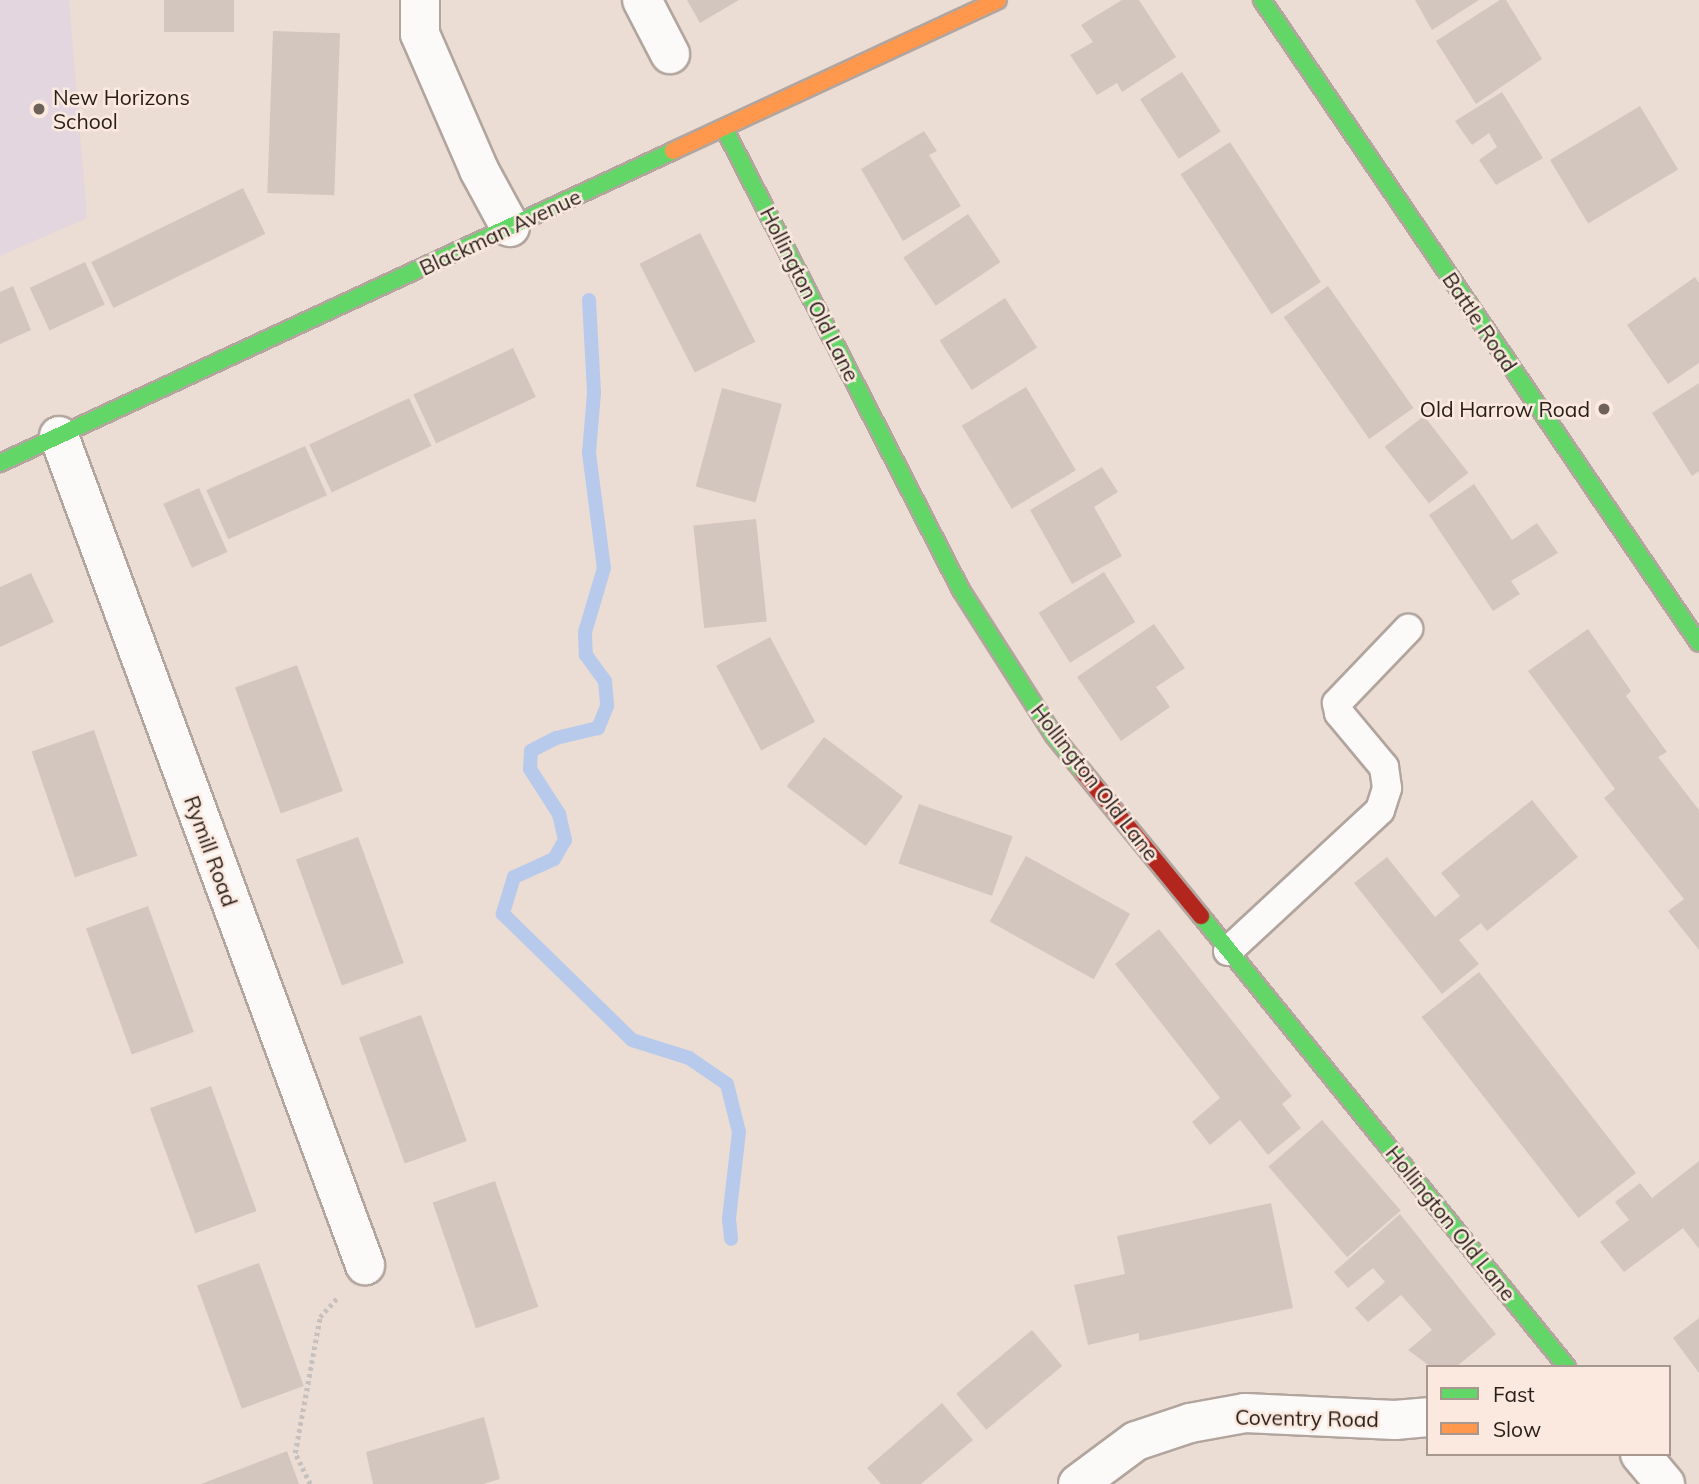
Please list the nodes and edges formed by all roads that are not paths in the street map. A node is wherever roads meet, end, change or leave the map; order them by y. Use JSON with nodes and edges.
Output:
{"nodes":[{"id":1,"x":420,"y":0,"type":"edge"},
{"id":2,"x":642,"y":0,"type":"edge"},
{"id":3,"x":998,"y":0,"type":"edge"},
{"id":4,"x":1262,"y":0,"type":"edge"},
{"id":5,"x":670,"y":54,"type":"dead end"},
{"id":6,"x":725,"y":130,"type":"junction"},
{"id":7,"x":510,"y":227,"type":"junction"},
{"id":8,"x":59,"y":436,"type":"junction"},
{"id":9,"x":0,"y":463,"type":"edge"},
{"id":10,"x":1408,"y":629,"type":"dead end"},
{"id":11,"x":1699,"y":643,"type":"edge"},
{"id":12,"x":1228,"y":951,"type":"junction"},
{"id":13,"x":365,"y":1265,"type":"road end"},
{"id":14,"x":1564,"y":1365,"type":"edge"},
{"id":15,"x":1426,"y":1417,"type":"edge"},
{"id":16,"x":1642,"y":1456,"type":"edge"},
{"id":17,"x":1078,"y":1484,"type":"edge"},
{"id":18,"x":1665,"y":1484,"type":"edge"}],
"edges":[{"from":1,"to":7,"type":"street"},
{"from":2,"to":5,"type":"street"},
{"from":3,"to":6,"type":"street","name":"Blackman Avenue"},
{"from":4,"to":11,"type":"street","name":"Battle Road"},
{"from":6,"to":7,"type":"street","name":"Blackman Avenue"},
{"from":6,"to":12,"type":"street","name":"Hollington Old Lane"},
{"from":7,"to":8,"type":"street","name":"Blackman Avenue"},
{"from":8,"to":9,"type":"street","name":"Blackman Avenue"},
{"from":8,"to":13,"type":"street","name":"Rymill Road"},
{"from":10,"to":12,"type":"lane"},
{"from":12,"to":14,"type":"street","name":"Hollington Old Lane"},
{"from":15,"to":17,"type":"street","name":"Coventry Road"},
{"from":16,"to":18,"type":"street"}]}
